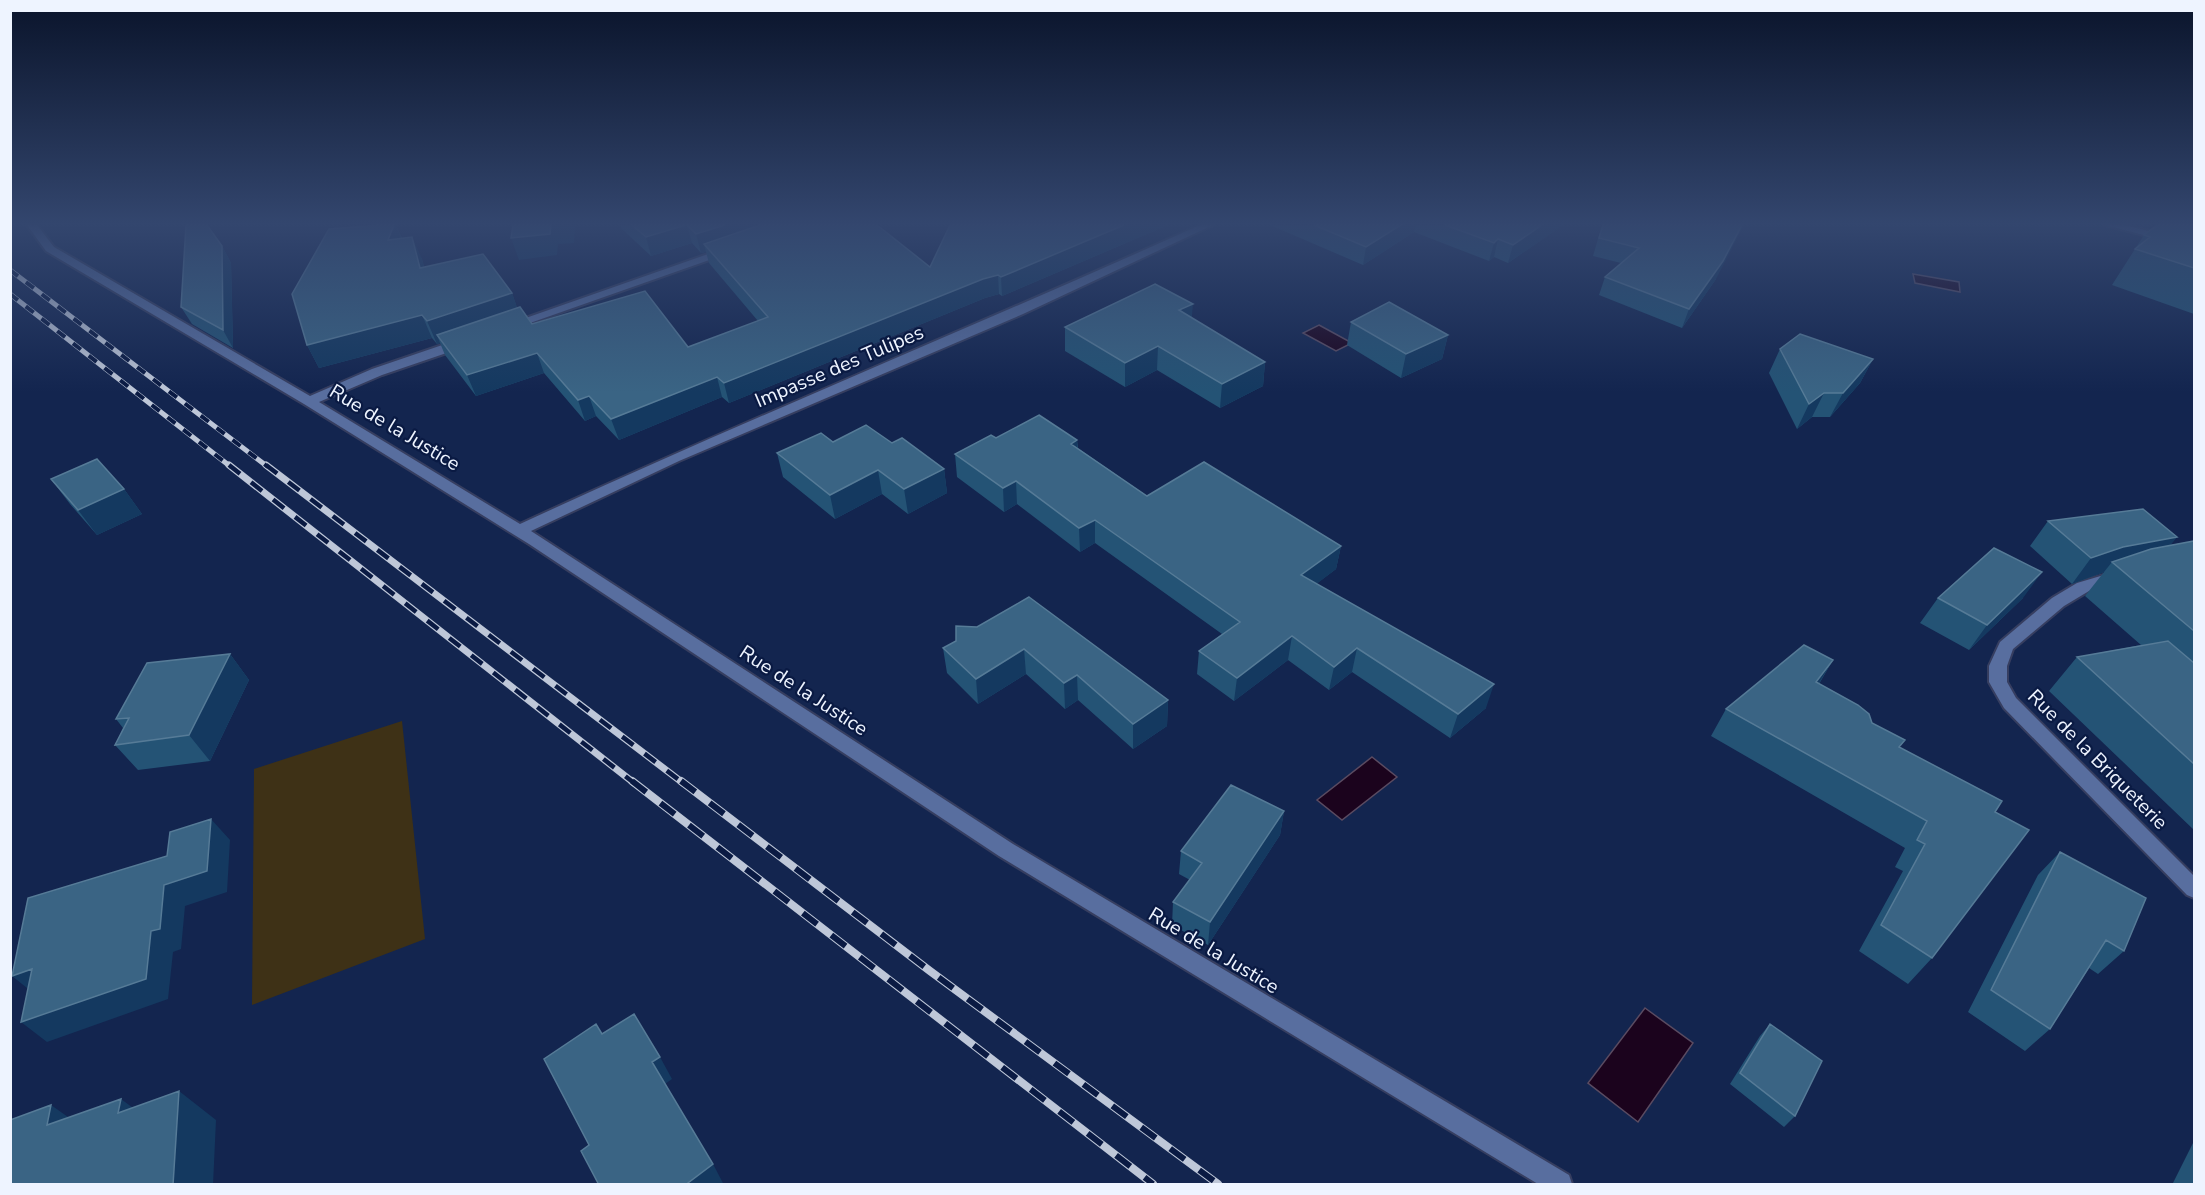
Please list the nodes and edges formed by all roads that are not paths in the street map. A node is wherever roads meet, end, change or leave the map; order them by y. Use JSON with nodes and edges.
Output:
{"nodes":[{"id":1,"x":104,"y":281,"type":"edge"},
{"id":2,"x":639,"y":281,"type":"edge"},
{"id":3,"x":1085,"y":281,"type":"edge"},
{"id":4,"x":500,"y":329,"type":"edge"},
{"id":5,"x":478,"y":337,"type":"edge"},
{"id":6,"x":309,"y":401,"type":"junction"},
{"id":7,"x":519,"y":530,"type":"junction"},
{"id":8,"x":2134,"y":575,"type":"edge"},
{"id":9,"x":2194,"y":888,"type":"edge"},
{"id":10,"x":1560,"y":1185,"type":"edge"}],
"edges":[{"from":1,"to":6,"type":"street","name":"Rue de la Justice"},
{"from":2,"to":4,"type":"street"},
{"from":3,"to":7,"type":"street","name":"Impasse des Tulipes"},
{"from":5,"to":6,"type":"street"},
{"from":6,"to":7,"type":"street","name":"Rue de la Justice"},
{"from":7,"to":10,"type":"street","name":"Rue de la Justice"},
{"from":8,"to":9,"type":"street","name":"Rue de la Briqueterie"}]}
